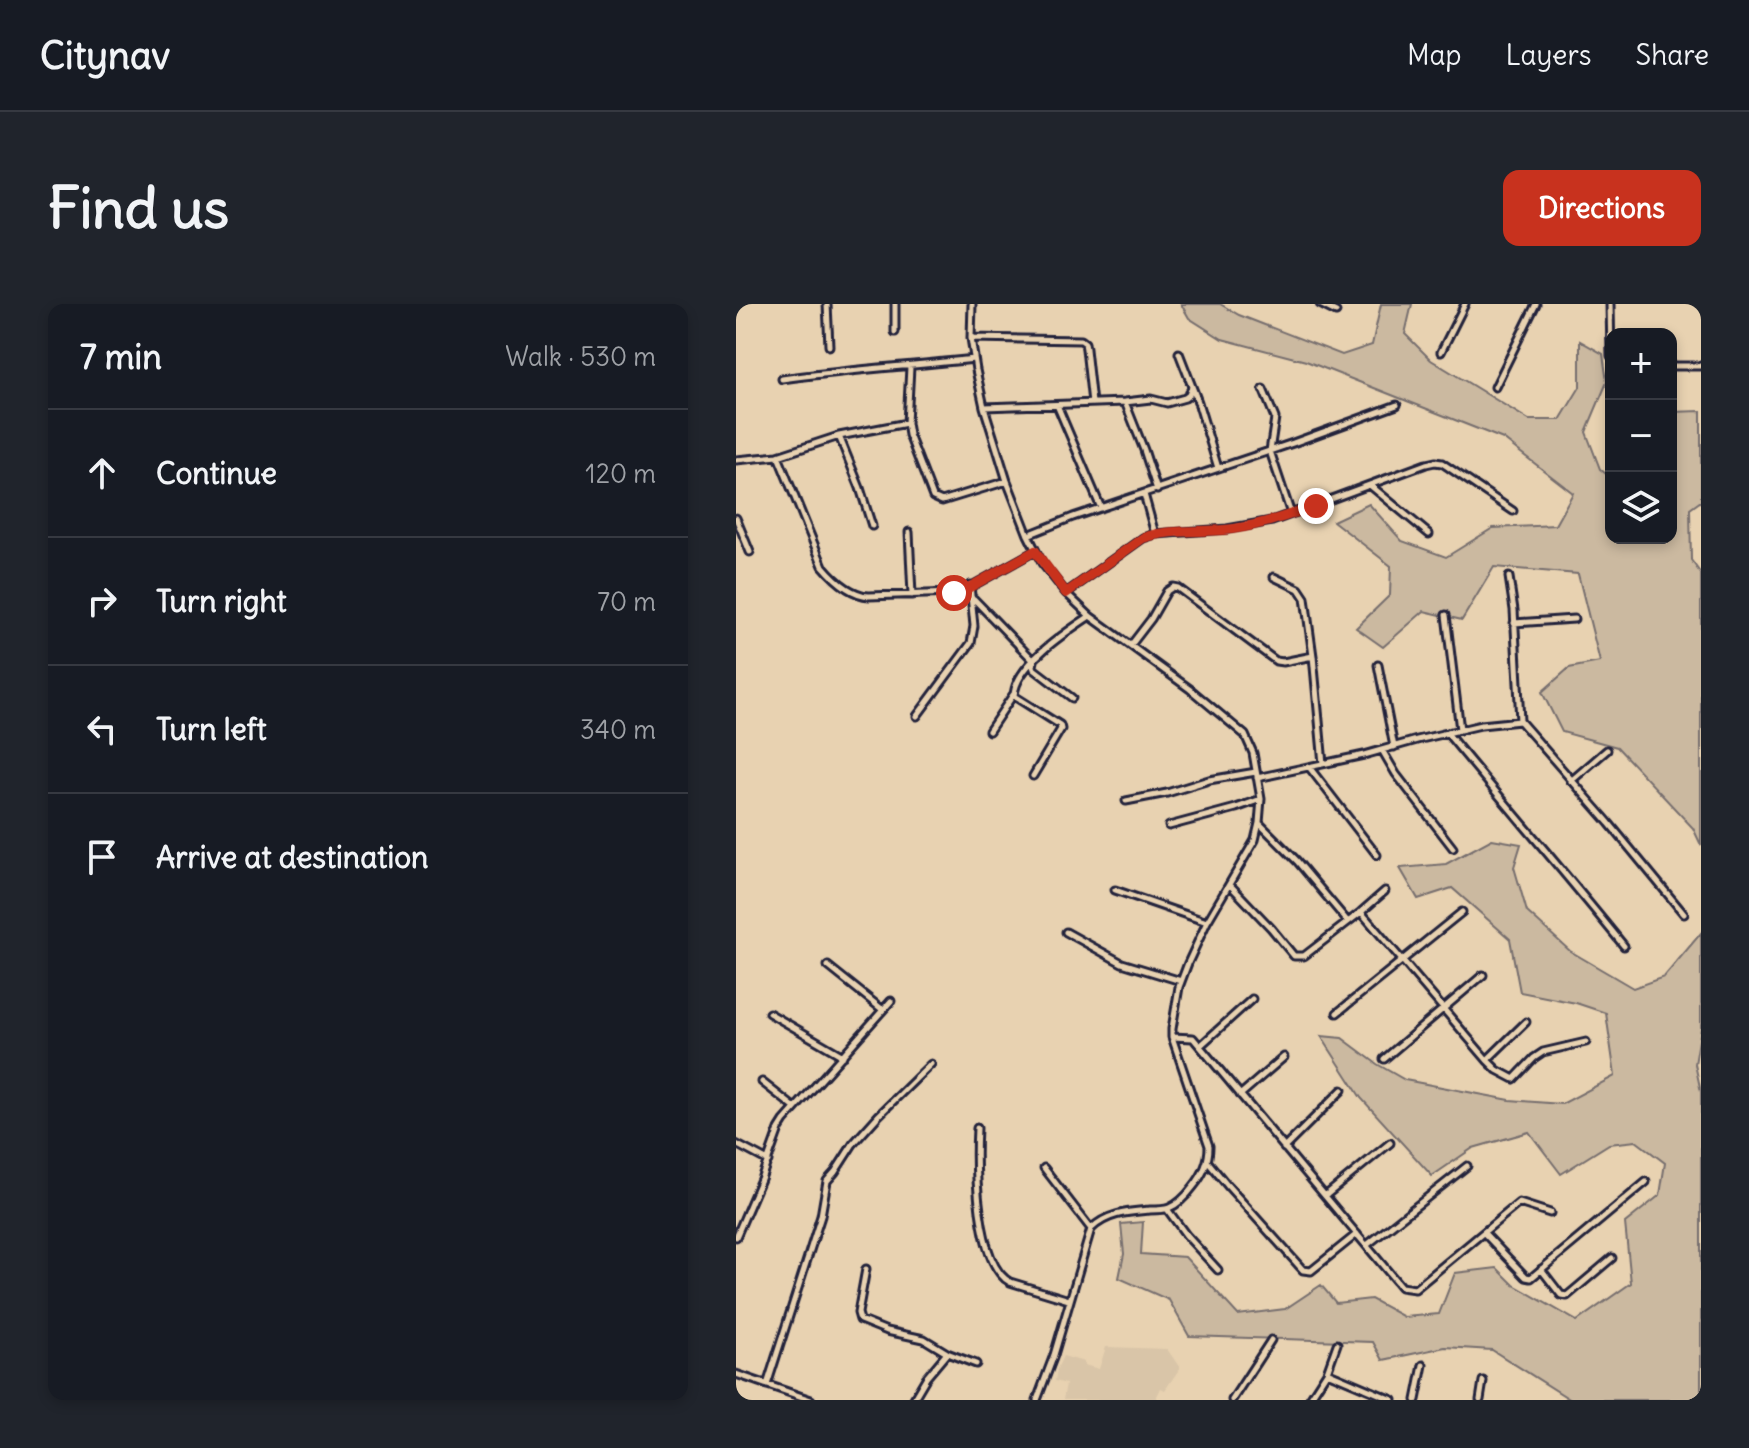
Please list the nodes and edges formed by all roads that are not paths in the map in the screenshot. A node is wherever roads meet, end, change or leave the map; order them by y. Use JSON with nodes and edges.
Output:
{"nodes":[{"id":1,"x":827,"y":304,"type":"edge"},
{"id":2,"x":895,"y":304,"type":"edge"},
{"id":3,"x":972,"y":304,"type":"edge"},
{"id":4,"x":1320,"y":304,"type":"edge"},
{"id":5,"x":1465,"y":304,"type":"edge"},
{"id":6,"x":1536,"y":304,"type":"edge"},
{"id":7,"x":1610,"y":304,"type":"edge"},
{"id":8,"x":1336,"y":312,"type":"dead end"},
{"id":9,"x":1610,"y":328,"type":"edge"},
{"id":10,"x":895,"y":332,"type":"dead end"},
{"id":11,"x":971,"y":338,"type":"junction"},
{"id":12,"x":829,"y":346,"type":"dead end"},
{"id":13,"x":1441,"y":352,"type":"dead end"},
{"id":14,"x":1179,"y":353,"type":"dead end"},
{"id":15,"x":974,"y":359,"type":"junction"},
{"id":16,"x":1677,"y":366,"type":"edge"},
{"id":17,"x":1701,"y":366,"type":"edge"},
{"id":18,"x":910,"y":367,"type":"junction"},
{"id":19,"x":782,"y":379,"type":"dead end"},
{"id":20,"x":1192,"y":387,"type":"junction"},
{"id":21,"x":1495,"y":387,"type":"dead end"},
{"id":22,"x":1263,"y":389,"type":"dead end"},
{"id":23,"x":1125,"y":402,"type":"junction"},
{"id":24,"x":1092,"y":403,"type":"junction"},
{"id":25,"x":1057,"y":405,"type":"junction"},
{"id":26,"x":1397,"y":405,"type":"dead end"},
{"id":27,"x":984,"y":407,"type":"junction"},
{"id":28,"x":907,"y":423,"type":"junction"},
{"id":29,"x":839,"y":436,"type":"junction"},
{"id":30,"x":1270,"y":451,"type":"junction"},
{"id":31,"x":778,"y":456,"type":"junction"},
{"id":32,"x":736,"y":460,"type":"edge"},
{"id":33,"x":1218,"y":468,"type":"junction"},
{"id":34,"x":1007,"y":481,"type":"junction"},
{"id":35,"x":1370,"y":485,"type":"junction"},
{"id":36,"x":1157,"y":490,"type":"junction"},
{"id":37,"x":1144,"y":494,"type":"junction"},
{"id":38,"x":1101,"y":508,"type":"junction"},
{"id":39,"x":1513,"y":511,"type":"dead end"},
{"id":40,"x":1291,"y":514,"type":"junction"},
{"id":41,"x":736,"y":518,"type":"edge"},
{"id":42,"x":872,"y":526,"type":"dead end"},
{"id":43,"x":909,"y":532,"type":"dead end"},
{"id":44,"x":1155,"y":534,"type":"junction"},
{"id":45,"x":1429,"y":534,"type":"dead end"},
{"id":46,"x":1028,"y":535,"type":"junction"},
{"id":47,"x":1035,"y":551,"type":"junction"},
{"id":48,"x":750,"y":552,"type":"dead end"},
{"id":49,"x":1274,"y":577,"type":"dead end"},
{"id":50,"x":1509,"y":577,"type":"dead end"},
{"id":51,"x":970,"y":585,"type":"junction"},
{"id":52,"x":1066,"y":593,"type":"junction"},
{"id":53,"x":912,"y":595,"type":"junction"},
{"id":54,"x":973,"y":598,"type":"junction"},
{"id":55,"x":1446,"y":615,"type":"dead end"},
{"id":56,"x":1090,"y":616,"type":"junction"},
{"id":57,"x":1574,"y":619,"type":"dead end"},
{"id":58,"x":1514,"y":623,"type":"junction"},
{"id":59,"x":1131,"y":645,"type":"junction"},
{"id":60,"x":1313,"y":656,"type":"junction"},
{"id":61,"x":1034,"y":661,"type":"junction"},
{"id":62,"x":1378,"y":665,"type":"dead end"},
{"id":63,"x":1014,"y":694,"type":"junction"},
{"id":64,"x":1072,"y":698,"type":"dead end"},
{"id":65,"x":917,"y":716,"type":"dead end"},
{"id":66,"x":1520,"y":721,"type":"junction"},
{"id":67,"x":1460,"y":730,"type":"junction"},
{"id":68,"x":989,"y":731,"type":"dead end"},
{"id":69,"x":1447,"y":733,"type":"junction"},
{"id":70,"x":1394,"y":747,"type":"junction"},
{"id":71,"x":1382,"y":750,"type":"junction"},
{"id":72,"x":1607,"y":750,"type":"dead end"},
{"id":73,"x":1323,"y":764,"type":"junction"},
{"id":74,"x":1309,"y":767,"type":"junction"},
{"id":75,"x":1256,"y":775,"type":"junction"},
{"id":76,"x":1033,"y":776,"type":"dead end"},
{"id":77,"x":1571,"y":781,"type":"junction"},
{"id":78,"x":1261,"y":799,"type":"junction"},
{"id":79,"x":1126,"y":801,"type":"dead end"},
{"id":80,"x":1259,"y":823,"type":"junction"},
{"id":81,"x":1169,"y":826,"type":"dead end"},
{"id":82,"x":1453,"y":848,"type":"dead end"},
{"id":83,"x":1377,"y":855,"type":"dead end"},
{"id":84,"x":1230,"y":885,"type":"junction"},
{"id":85,"x":1115,"y":890,"type":"dead end"},
{"id":86,"x":1385,"y":891,"type":"dead end"},
{"id":87,"x":1361,"y":912,"type":"junction"},
{"id":88,"x":1462,"y":912,"type":"dead end"},
{"id":89,"x":1684,"y":914,"type":"dead end"},
{"id":90,"x":1207,"y":922,"type":"junction"},
{"id":91,"x":1348,"y":922,"type":"junction"},
{"id":92,"x":1066,"y":932,"type":"dead end"},
{"id":93,"x":1624,"y":946,"type":"dead end"},
{"id":94,"x":1402,"y":960,"type":"junction"},
{"id":95,"x":828,"y":966,"type":"dead end"},
{"id":96,"x":1483,"y":975,"type":"dead end"},
{"id":97,"x":1181,"y":981,"type":"junction"},
{"id":98,"x":1252,"y":999,"type":"dead end"},
{"id":99,"x":891,"y":1001,"type":"dead end"},
{"id":100,"x":1443,"y":1009,"type":"junction"},
{"id":101,"x":883,"y":1010,"type":"junction"},
{"id":102,"x":769,"y":1013,"type":"dead end"},
{"id":103,"x":1337,"y":1013,"type":"dead end"},
{"id":104,"x":1526,"y":1022,"type":"dead end"},
{"id":105,"x":1172,"y":1037,"type":"junction"},
{"id":106,"x":1586,"y":1042,"type":"dead end"},
{"id":107,"x":1200,"y":1046,"type":"junction"},
{"id":108,"x":843,"y":1056,"type":"junction"},
{"id":109,"x":1284,"y":1057,"type":"dead end"},
{"id":110,"x":1384,"y":1059,"type":"dead end"},
{"id":111,"x":1487,"y":1060,"type":"junction"},
{"id":112,"x":931,"y":1064,"type":"dead end"},
{"id":113,"x":762,"y":1082,"type":"dead end"},
{"id":114,"x":1342,"y":1090,"type":"dead end"},
{"id":115,"x":1240,"y":1095,"type":"junction"},
{"id":116,"x":795,"y":1108,"type":"junction"},
{"id":117,"x":977,"y":1128,"type":"dead end"},
{"id":118,"x":1390,"y":1143,"type":"dead end"},
{"id":119,"x":736,"y":1144,"type":"edge"},
{"id":120,"x":1284,"y":1148,"type":"junction"},
{"id":121,"x":768,"y":1161,"type":"junction"},
{"id":122,"x":1207,"y":1161,"type":"junction"},
{"id":123,"x":1467,"y":1166,"type":"dead end"},
{"id":124,"x":1044,"y":1168,"type":"dead end"},
{"id":125,"x":1646,"y":1182,"type":"dead end"},
{"id":126,"x":1325,"y":1196,"type":"junction"},
{"id":127,"x":1167,"y":1209,"type":"junction"},
{"id":128,"x":1550,"y":1213,"type":"dead end"},
{"id":129,"x":1091,"y":1229,"type":"junction"},
{"id":130,"x":737,"y":1233,"type":"edge"},
{"id":131,"x":1484,"y":1233,"type":"junction"},
{"id":132,"x":1357,"y":1234,"type":"junction"},
{"id":133,"x":1367,"y":1245,"type":"junction"},
{"id":134,"x":1612,"y":1258,"type":"dead end"},
{"id":135,"x":866,"y":1269,"type":"dead end"},
{"id":136,"x":1541,"y":1269,"type":"junction"},
{"id":137,"x":1218,"y":1270,"type":"dead end"},
{"id":138,"x":1069,"y":1300,"type":"junction"},
{"id":139,"x":1271,"y":1340,"type":"dead end"},
{"id":140,"x":1337,"y":1344,"type":"dead end"},
{"id":141,"x":947,"y":1353,"type":"junction"},
{"id":142,"x":976,"y":1364,"type":"dead end"},
{"id":143,"x":1423,"y":1365,"type":"dead end"},
{"id":144,"x":1327,"y":1372,"type":"junction"},
{"id":145,"x":736,"y":1375,"type":"edge"},
{"id":146,"x":1483,"y":1381,"type":"dead end"},
{"id":147,"x":767,"y":1385,"type":"junction"},
{"id":148,"x":796,"y":1398,"type":"edge"},
{"id":149,"x":811,"y":1400,"type":"edge"},
{"id":150,"x":913,"y":1400,"type":"edge"},
{"id":151,"x":1037,"y":1400,"type":"edge"},
{"id":152,"x":1232,"y":1400,"type":"edge"},
{"id":153,"x":1309,"y":1400,"type":"edge"},
{"id":154,"x":1393,"y":1400,"type":"edge"},
{"id":155,"x":1416,"y":1400,"type":"edge"},
{"id":156,"x":1480,"y":1400,"type":"edge"}],
"edges":[{"from":1,"to":12,"type":"street"},
{"from":2,"to":10,"type":"street"},
{"from":3,"to":11,"type":"street"},
{"from":4,"to":8,"type":"street"},
{"from":5,"to":13,"type":"street"},
{"from":6,"to":21,"type":"street"},
{"from":7,"to":9,"type":"street"},
{"from":11,"to":15,"type":"street"},
{"from":11,"to":24,"type":"street"},
{"from":14,"to":20,"type":"street"},
{"from":15,"to":18,"type":"street"},
{"from":15,"to":27,"type":"street"},
{"from":16,"to":17,"type":"street"},
{"from":18,"to":19,"type":"street"},
{"from":18,"to":28,"type":"street"},
{"from":20,"to":23,"type":"street"},
{"from":20,"to":33,"type":"street"},
{"from":22,"to":30,"type":"street"},
{"from":23,"to":24,"type":"street"},
{"from":23,"to":36,"type":"street"},
{"from":24,"to":25,"type":"street"},
{"from":25,"to":27,"type":"street"},
{"from":25,"to":38,"type":"street"},
{"from":26,"to":30,"type":"street"},
{"from":27,"to":34,"type":"street"},
{"from":28,"to":29,"type":"street"},
{"from":28,"to":34,"type":"street"},
{"from":29,"to":31,"type":"street"},
{"from":29,"to":42,"type":"street"},
{"from":30,"to":33,"type":"street"},
{"from":30,"to":40,"type":"street"},
{"from":31,"to":32,"type":"street"},
{"from":31,"to":53,"type":"street"},
{"from":33,"to":36,"type":"street"},
{"from":34,"to":46,"type":"street"},
{"from":35,"to":39,"type":"street"},
{"from":35,"to":40,"type":"street"},
{"from":35,"to":45,"type":"street"},
{"from":36,"to":37,"type":"street"},
{"from":37,"to":38,"type":"street"},
{"from":37,"to":44,"type":"street"},
{"from":38,"to":46,"type":"street"},
{"from":40,"to":44,"type":"street"},
{"from":41,"to":48,"type":"street"},
{"from":43,"to":53,"type":"street"},
{"from":44,"to":52,"type":"street"},
{"from":46,"to":47,"type":"street"},
{"from":47,"to":51,"type":"street"},
{"from":47,"to":52,"type":"street"},
{"from":49,"to":60,"type":"street"},
{"from":50,"to":58,"type":"street"},
{"from":51,"to":53,"type":"street"},
{"from":51,"to":54,"type":"street"},
{"from":52,"to":56,"type":"street"},
{"from":54,"to":61,"type":"street"},
{"from":54,"to":65,"type":"street"},
{"from":55,"to":67,"type":"street"},
{"from":56,"to":59,"type":"street"},
{"from":56,"to":61,"type":"street"},
{"from":57,"to":58,"type":"street"},
{"from":58,"to":66,"type":"street"},
{"from":59,"to":60,"type":"street"},
{"from":59,"to":75,"type":"street"},
{"from":60,"to":73,"type":"street"},
{"from":61,"to":63,"type":"street"},
{"from":61,"to":64,"type":"street"},
{"from":62,"to":70,"type":"street"},
{"from":63,"to":68,"type":"street"},
{"from":63,"to":76,"type":"street"},
{"from":66,"to":67,"type":"street"},
{"from":66,"to":77,"type":"street"},
{"from":67,"to":69,"type":"street"},
{"from":69,"to":70,"type":"street"},
{"from":69,"to":93,"type":"street"},
{"from":70,"to":71,"type":"street"},
{"from":71,"to":73,"type":"street"},
{"from":71,"to":82,"type":"street"},
{"from":72,"to":77,"type":"street"},
{"from":73,"to":74,"type":"street"},
{"from":74,"to":75,"type":"street"},
{"from":74,"to":83,"type":"street"},
{"from":75,"to":78,"type":"street"},
{"from":75,"to":79,"type":"street"},
{"from":77,"to":89,"type":"street"},
{"from":78,"to":80,"type":"street"},
{"from":78,"to":81,"type":"street"},
{"from":80,"to":84,"type":"street"},
{"from":80,"to":91,"type":"street"},
{"from":84,"to":90,"type":"street"},
{"from":84,"to":91,"type":"street"},
{"from":85,"to":90,"type":"street"},
{"from":86,"to":87,"type":"street"},
{"from":87,"to":91,"type":"street"},
{"from":87,"to":94,"type":"street"},
{"from":88,"to":94,"type":"street"},
{"from":90,"to":97,"type":"street"},
{"from":92,"to":97,"type":"street"},
{"from":94,"to":100,"type":"street"},
{"from":94,"to":103,"type":"street"},
{"from":95,"to":101,"type":"street"},
{"from":96,"to":100,"type":"street"},
{"from":97,"to":105,"type":"street"},
{"from":98,"to":107,"type":"street"},
{"from":99,"to":101,"type":"street"},
{"from":100,"to":110,"type":"street"},
{"from":100,"to":111,"type":"street"},
{"from":101,"to":108,"type":"street"},
{"from":102,"to":108,"type":"street"},
{"from":104,"to":111,"type":"street"},
{"from":105,"to":107,"type":"street"},
{"from":105,"to":122,"type":"street"},
{"from":106,"to":111,"type":"street"},
{"from":107,"to":115,"type":"street"},
{"from":108,"to":116,"type":"street"},
{"from":109,"to":115,"type":"street"},
{"from":112,"to":147,"type":"street"},
{"from":113,"to":116,"type":"street"},
{"from":114,"to":120,"type":"street"},
{"from":115,"to":120,"type":"street"},
{"from":116,"to":121,"type":"street"},
{"from":117,"to":138,"type":"street"},
{"from":118,"to":126,"type":"street"},
{"from":119,"to":121,"type":"street"},
{"from":120,"to":126,"type":"street"},
{"from":121,"to":130,"type":"street"},
{"from":122,"to":127,"type":"street"},
{"from":122,"to":132,"type":"street"},
{"from":123,"to":133,"type":"street"},
{"from":124,"to":129,"type":"street"},
{"from":125,"to":136,"type":"street"},
{"from":126,"to":132,"type":"street"},
{"from":127,"to":129,"type":"street"},
{"from":127,"to":137,"type":"street"},
{"from":128,"to":131,"type":"street"},
{"from":129,"to":138,"type":"street"},
{"from":131,"to":133,"type":"street"},
{"from":131,"to":136,"type":"street"},
{"from":132,"to":133,"type":"street"},
{"from":134,"to":136,"type":"street"},
{"from":135,"to":141,"type":"street"},
{"from":138,"to":151,"type":"street"},
{"from":139,"to":152,"type":"street"},
{"from":140,"to":144,"type":"street"},
{"from":141,"to":142,"type":"street"},
{"from":141,"to":150,"type":"street"},
{"from":143,"to":155,"type":"street"},
{"from":144,"to":153,"type":"street"},
{"from":144,"to":154,"type":"street"},
{"from":145,"to":147,"type":"street"},
{"from":146,"to":156,"type":"street"},
{"from":147,"to":148,"type":"street"},
{"from":148,"to":149,"type":"street"}]}
